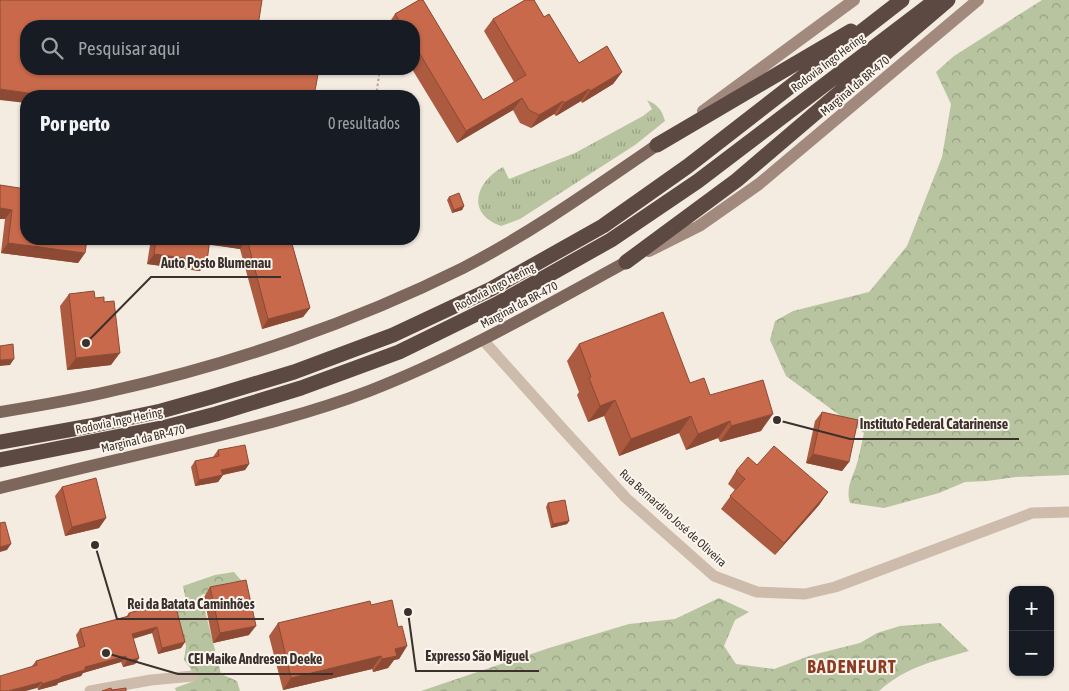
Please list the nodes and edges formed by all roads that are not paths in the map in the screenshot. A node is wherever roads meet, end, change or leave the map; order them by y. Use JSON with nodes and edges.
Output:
{"nodes":[{"id":1,"x":854,"y":0,"type":"edge"},
{"id":2,"x":902,"y":0,"type":"edge"},
{"id":3,"x":936,"y":0,"type":"edge"},
{"id":4,"x":948,"y":0,"type":"edge"},
{"id":5,"x":978,"y":0,"type":"edge"},
{"id":6,"x":657,"y":145,"type":"junction"},
{"id":7,"x":626,"y":262,"type":"junction"},
{"id":8,"x":483,"y":340,"type":"junction"},
{"id":9,"x":0,"y":412,"type":"edge"},
{"id":10,"x":0,"y":442,"type":"edge"},
{"id":11,"x":1,"y":460,"type":"edge"},
{"id":12,"x":0,"y":488,"type":"edge"},
{"id":13,"x":1069,"y":512,"type":"edge"},
{"id":14,"x":193,"y":676,"type":"dead end"},
{"id":15,"x":90,"y":691,"type":"edge"}],
"edges":[{"from":1,"to":6,"type":"main road"},
{"from":2,"to":6,"type":"highway"},
{"from":2,"to":10,"type":"highway","name":"Rodovia Ingo Hering"},
{"from":3,"to":11,"type":"highway","name":"Rodovia Ingo Hering"},
{"from":4,"to":7,"type":"highway"},
{"from":5,"to":7,"type":"main road","name":"Marginal da BR-470"},
{"from":6,"to":9,"type":"main road"},
{"from":7,"to":8,"type":"main road","name":"Marginal da BR-470"},
{"from":8,"to":12,"type":"main road","name":"Marginal da BR-470"},
{"from":8,"to":13,"type":"street","name":"Rua Bernardino José de Oliveira"},
{"from":14,"to":15,"type":"street"}]}
